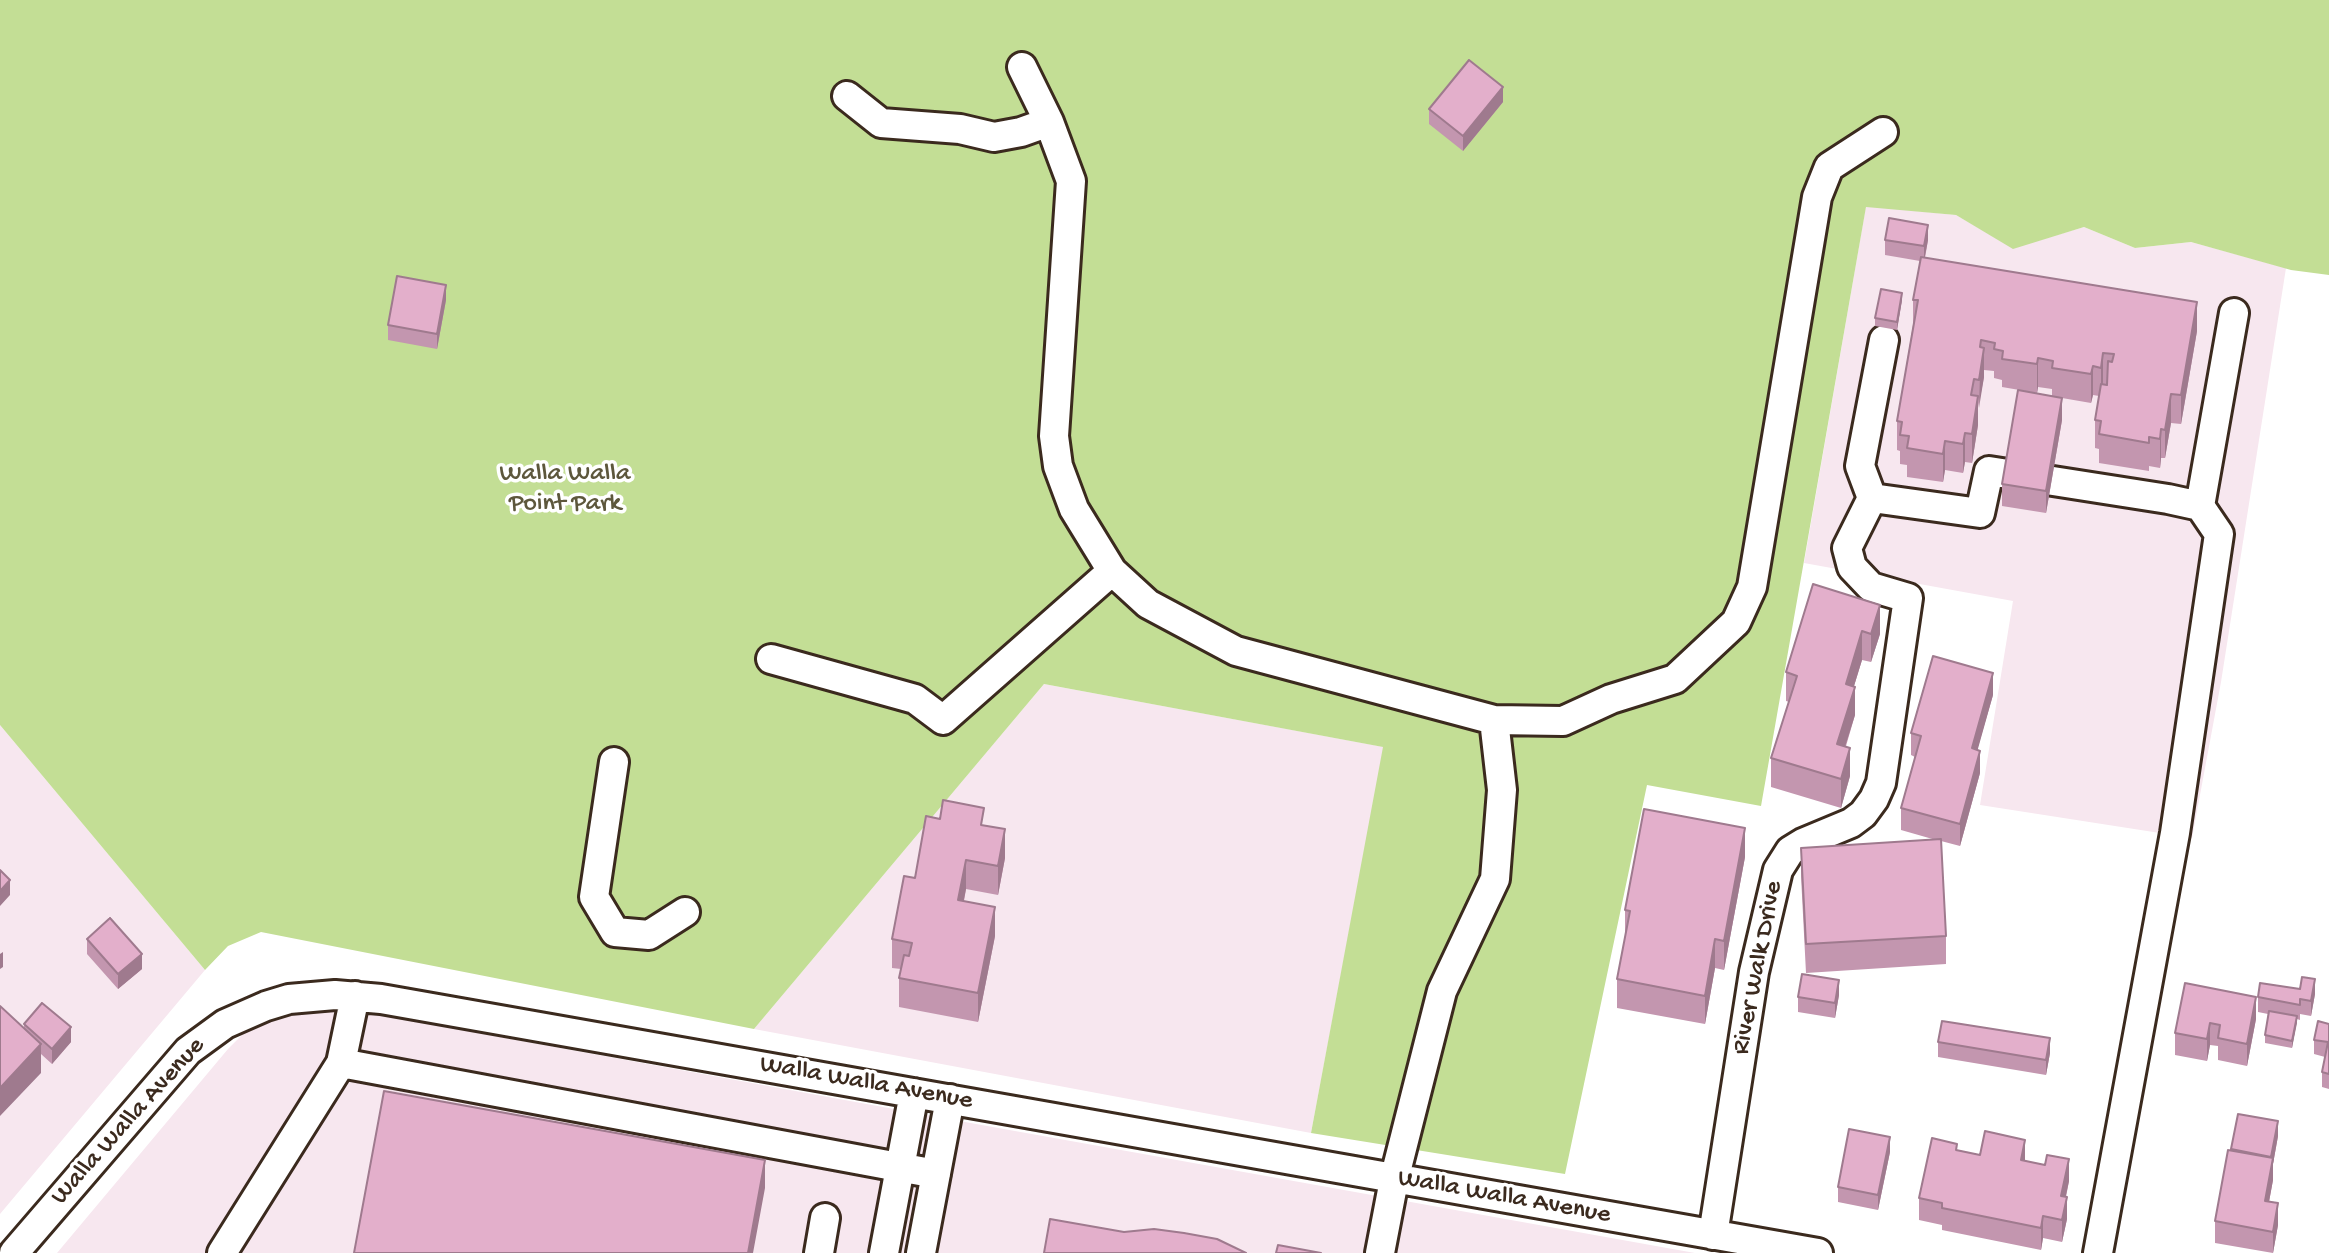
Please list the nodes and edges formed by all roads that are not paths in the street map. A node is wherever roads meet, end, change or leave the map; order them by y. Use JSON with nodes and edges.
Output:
{"nodes":[{"id":1,"x":1022,"y":67,"type":"dead end"},
{"id":2,"x":847,"y":96,"type":"dead end"},
{"id":3,"x":1049,"y":122,"type":"junction"},
{"id":4,"x":1883,"y":132,"type":"dead end"},
{"id":5,"x":2234,"y":313,"type":"dead end"},
{"id":6,"x":1884,"y":340,"type":"dead end"},
{"id":7,"x":1872,"y":498,"type":"junction"},
{"id":8,"x":2200,"y":506,"type":"junction"},
{"id":9,"x":1112,"y":571,"type":"junction"},
{"id":10,"x":771,"y":659,"type":"dead end"},
{"id":11,"x":1494,"y":720,"type":"junction"},
{"id":12,"x":614,"y":762,"type":"dead end"},
{"id":13,"x":685,"y":912,"type":"dead end"},
{"id":14,"x":355,"y":996,"type":"junction"},
{"id":15,"x":341,"y":1063,"type":"junction"},
{"id":16,"x":914,"y":1093,"type":"junction"},
{"id":17,"x":950,"y":1099,"type":"junction"},
{"id":18,"x":900,"y":1168,"type":"junction"},
{"id":19,"x":936,"y":1174,"type":"junction"},
{"id":20,"x":1394,"y":1180,"type":"junction"},
{"id":21,"x":825,"y":1218,"type":"dead end"},
{"id":22,"x":1713,"y":1235,"type":"junction"},
{"id":23,"x":14,"y":1253,"type":"edge"},
{"id":24,"x":222,"y":1253,"type":"edge"},
{"id":25,"x":819,"y":1253,"type":"edge"},
{"id":26,"x":884,"y":1253,"type":"edge"},
{"id":27,"x":921,"y":1253,"type":"edge"},
{"id":28,"x":1380,"y":1253,"type":"edge"},
{"id":29,"x":1818,"y":1253,"type":"edge"},
{"id":30,"x":2098,"y":1253,"type":"edge"}],
"edges":[{"from":1,"to":3,"type":"street"},
{"from":2,"to":3,"type":"street"},
{"from":3,"to":9,"type":"street"},
{"from":4,"to":11,"type":"street"},
{"from":5,"to":8,"type":"street"},
{"from":6,"to":7,"type":"street"},
{"from":7,"to":8,"type":"street"},
{"from":7,"to":22,"type":"street","name":"River Walk Drive"},
{"from":8,"to":30,"type":"street"},
{"from":9,"to":10,"type":"street"},
{"from":9,"to":11,"type":"street"},
{"from":11,"to":20,"type":"street"},
{"from":12,"to":13,"type":"street"},
{"from":14,"to":15,"type":"street"},
{"from":14,"to":16,"type":"street","name":"Walla Walla Avenue"},
{"from":14,"to":23,"type":"street","name":"Walla Walla Avenue"},
{"from":15,"to":18,"type":"street"},
{"from":15,"to":24,"type":"street"},
{"from":16,"to":17,"type":"street","name":"Walla Walla Avenue"},
{"from":16,"to":18,"type":"street"},
{"from":17,"to":19,"type":"street"},
{"from":17,"to":20,"type":"street","name":"Walla Walla Avenue"},
{"from":18,"to":19,"type":"street"},
{"from":18,"to":26,"type":"street"},
{"from":19,"to":27,"type":"street"},
{"from":20,"to":22,"type":"street","name":"Walla Walla Avenue"},
{"from":20,"to":28,"type":"street"},
{"from":21,"to":25,"type":"street"},
{"from":22,"to":29,"type":"street","name":"Walla Walla Avenue"}]}
